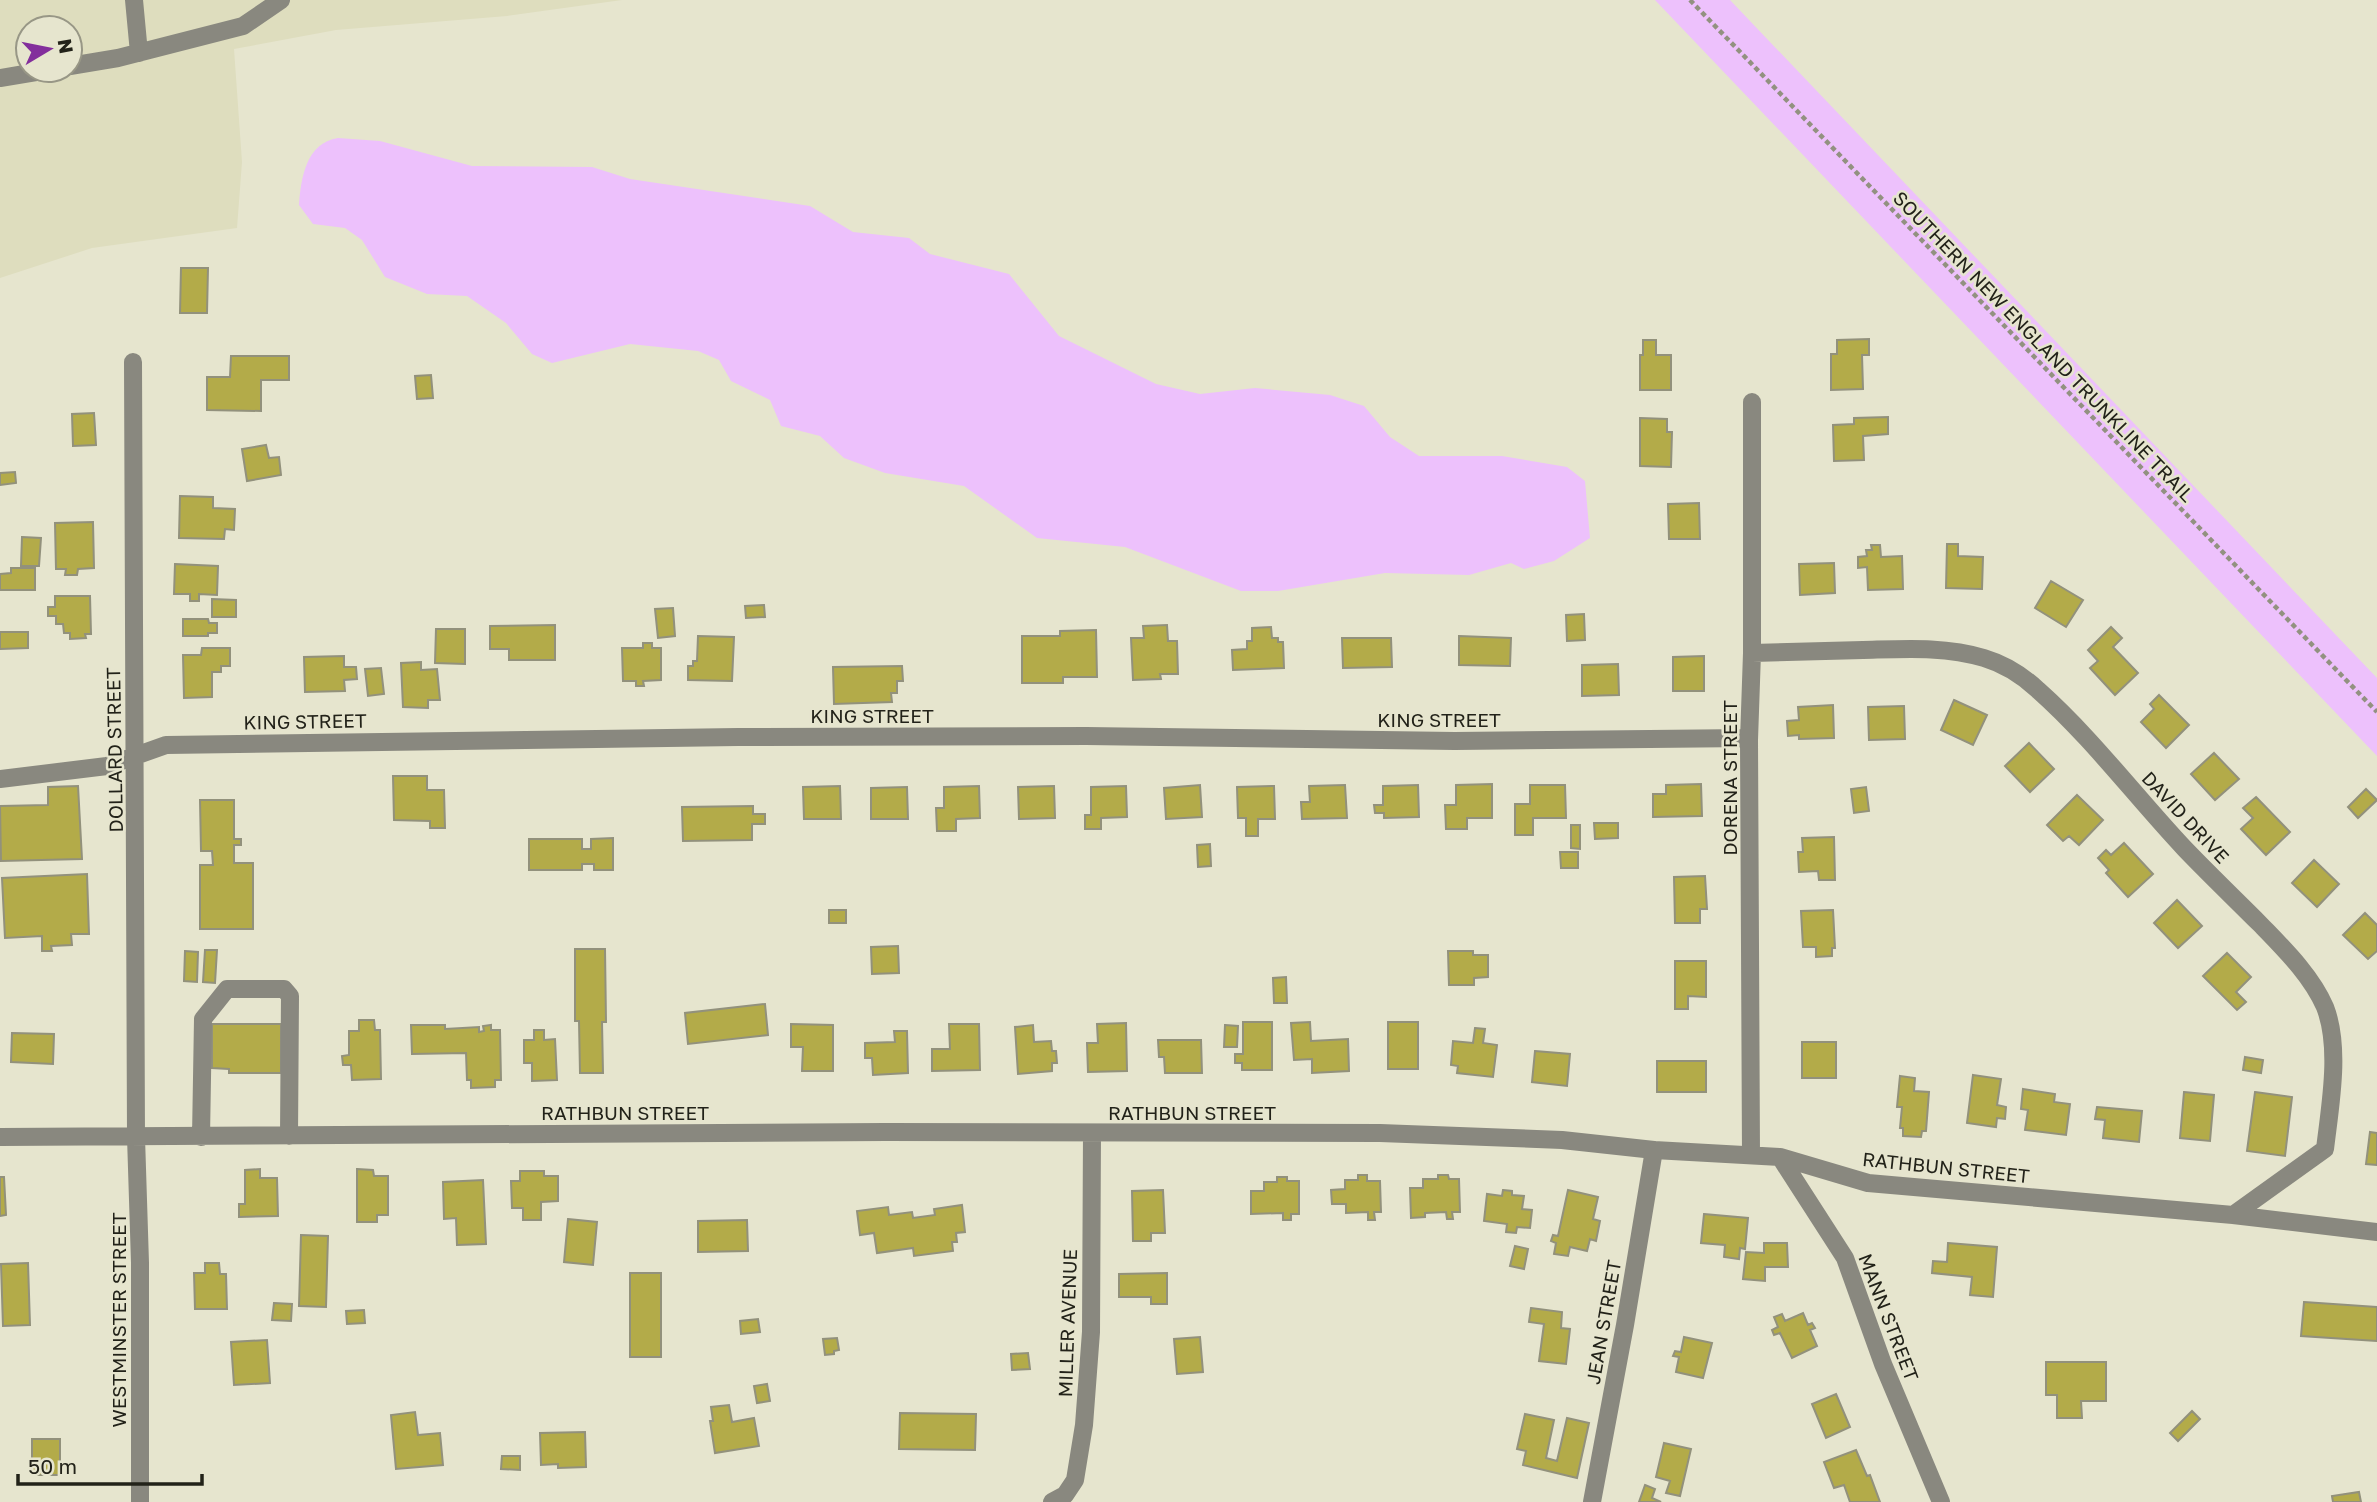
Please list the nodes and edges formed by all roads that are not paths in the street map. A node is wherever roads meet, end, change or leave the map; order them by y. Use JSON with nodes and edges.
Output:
{"nodes":[{"id":1,"x":134,"y":0,"type":"edge"},
{"id":2,"x":281,"y":0,"type":"edge"},
{"id":3,"x":139,"y":53,"type":"junction"},
{"id":4,"x":84,"y":63,"type":"edge"},
{"id":5,"x":133,"y":362,"type":"dead end"},
{"id":6,"x":1752,"y":402,"type":"dead end"},
{"id":7,"x":1752,"y":653,"type":"junction"},
{"id":8,"x":1749,"y":738,"type":"junction"},
{"id":9,"x":135,"y":756,"type":"junction"},
{"id":10,"x":0,"y":779,"type":"edge"},
{"id":11,"x":1092,"y":1133,"type":"junction"},
{"id":12,"x":289,"y":1136,"type":"junction"},
{"id":13,"x":0,"y":1137,"type":"edge"},
{"id":14,"x":136,"y":1137,"type":"junction"},
{"id":15,"x":201,"y":1137,"type":"junction"},
{"id":16,"x":1654,"y":1150,"type":"junction"},
{"id":17,"x":1751,"y":1154,"type":"junction"},
{"id":18,"x":1780,"y":1157,"type":"junction"},
{"id":19,"x":2234,"y":1215,"type":"junction"},
{"id":20,"x":2377,"y":1232,"type":"edge"},
{"id":21,"x":140,"y":1502,"type":"edge"},
{"id":22,"x":1052,"y":1502,"type":"edge"},
{"id":23,"x":1592,"y":1502,"type":"edge"},
{"id":24,"x":1941,"y":1502,"type":"edge"}],
"edges":[{"from":1,"to":3,"type":"street"},
{"from":2,"to":3,"type":"street"},
{"from":3,"to":4,"type":"street"},
{"from":5,"to":9,"type":"street","name":"DOLLARD STREET"},
{"from":6,"to":7,"type":"street","name":"DORENA STREET"},
{"from":7,"to":8,"type":"street","name":"DORENA STREET"},
{"from":7,"to":19,"type":"street","name":"DAVID DRIVE"},
{"from":8,"to":9,"type":"street","name":"KING STREET"},
{"from":8,"to":17,"type":"street","name":"DORENA STREET"},
{"from":9,"to":10,"type":"street","name":"KING STREET"},
{"from":9,"to":14,"type":"street","name":"DOLLARD STREET"},
{"from":11,"to":12,"type":"street","name":"RATHBUN STREET"},
{"from":11,"to":16,"type":"street","name":"RATHBUN STREET"},
{"from":11,"to":22,"type":"street","name":"MILLER AVENUE"},
{"from":12,"to":15,"type":"street","name":"RATHBUN STREET"},
{"from":12,"to":15,"type":"street"},
{"from":13,"to":14,"type":"street","name":"RATHBUN STREET"},
{"from":14,"to":15,"type":"street","name":"RATHBUN STREET"},
{"from":14,"to":21,"type":"street","name":"WESTMINSTER STREET"},
{"from":16,"to":17,"type":"street","name":"RATHBUN STREET"},
{"from":16,"to":23,"type":"street","name":"JEAN STREET"},
{"from":17,"to":18,"type":"street","name":"RATHBUN STREET"},
{"from":18,"to":19,"type":"street","name":"RATHBUN STREET"},
{"from":18,"to":24,"type":"street","name":"MANN STREET"},
{"from":19,"to":20,"type":"street","name":"RATHBUN STREET"}]}
